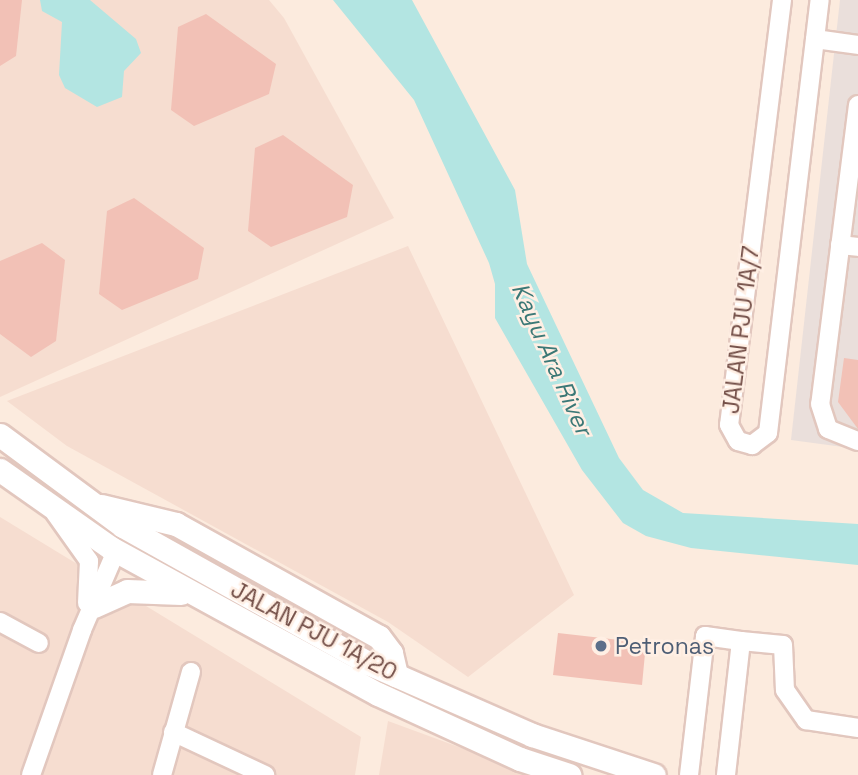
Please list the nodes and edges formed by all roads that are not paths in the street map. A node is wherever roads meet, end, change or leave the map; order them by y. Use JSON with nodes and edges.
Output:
{"nodes":[{"id":1,"x":782,"y":0,"type":"edge"},
{"id":2,"x":820,"y":0,"type":"edge"},
{"id":3,"x":815,"y":39,"type":"junction"},
{"id":4,"x":858,"y":45,"type":"edge"},
{"id":5,"x":858,"y":105,"type":"edge"},
{"id":6,"x":849,"y":246,"type":"edge"},
{"id":7,"x":0,"y":435,"type":"edge"},
{"id":8,"x":858,"y":441,"type":"edge"},
{"id":9,"x":0,"y":470,"type":"edge"},
{"id":10,"x":80,"y":498,"type":"junction"},
{"id":11,"x":54,"y":511,"type":"junction"},
{"id":12,"x":116,"y":551,"type":"junction"},
{"id":13,"x":194,"y":595,"type":"junction"},
{"id":14,"x":93,"y":606,"type":"junction"},
{"id":15,"x":0,"y":622,"type":"edge"},
{"id":16,"x":82,"y":630,"type":"junction"},
{"id":17,"x":741,"y":640,"type":"junction"},
{"id":18,"x":39,"y":643,"type":"dead end"},
{"id":19,"x":191,"y":672,"type":"dead end"},
{"id":20,"x":858,"y":729,"type":"edge"},
{"id":21,"x":173,"y":732,"type":"junction"},
{"id":22,"x":617,"y":769,"type":"edge"},
{"id":23,"x":31,"y":775,"type":"edge"},
{"id":24,"x":162,"y":775,"type":"edge"},
{"id":25,"x":265,"y":775,"type":"edge"},
{"id":26,"x":569,"y":775,"type":"edge"},
{"id":27,"x":654,"y":775,"type":"edge"},
{"id":28,"x":689,"y":775,"type":"edge"},
{"id":29,"x":726,"y":775,"type":"edge"}],
"edges":[{"from":1,"to":3,"type":"street","name":"JALAN PJU 1A/7"},
{"from":2,"to":3,"type":"street","name":"JALAN PJU 1A/7"},
{"from":3,"to":4,"type":"street"},
{"from":5,"to":6,"type":"street"},
{"from":6,"to":8,"type":"street"},
{"from":7,"to":10,"type":"street"},
{"from":9,"to":11,"type":"street","name":"JALAN PJU 1A/20"},
{"from":10,"to":12,"type":"street"},
{"from":10,"to":22,"type":"street","name":"JALAN PJU 1A/20"},
{"from":11,"to":12,"type":"street","name":"JALAN PJU 1A/20"},
{"from":11,"to":16,"type":"street"},
{"from":12,"to":13,"type":"street","name":"JALAN PJU 1A/20"},
{"from":12,"to":14,"type":"street"},
{"from":13,"to":14,"type":"street"},
{"from":13,"to":26,"type":"street","name":"JALAN PJU 1A/20"},
{"from":14,"to":16,"type":"street"},
{"from":15,"to":18,"type":"street"},
{"from":16,"to":23,"type":"street"},
{"from":17,"to":20,"type":"street"},
{"from":17,"to":28,"type":"street"},
{"from":17,"to":29,"type":"street"},
{"from":19,"to":21,"type":"street"},
{"from":21,"to":24,"type":"street"},
{"from":21,"to":25,"type":"street"},
{"from":22,"to":27,"type":"street","name":"JALAN PJU 1A/20"}]}
